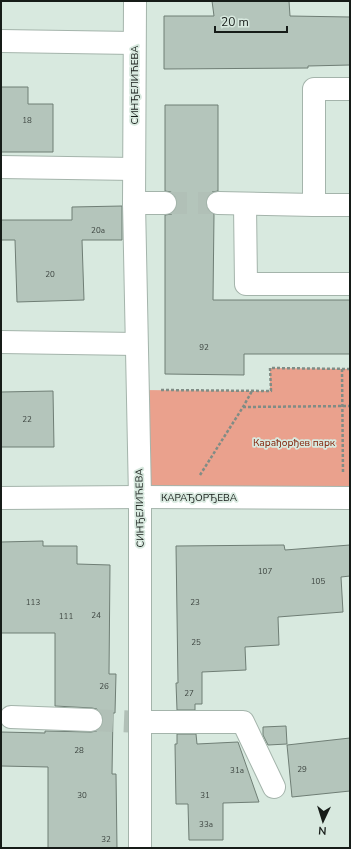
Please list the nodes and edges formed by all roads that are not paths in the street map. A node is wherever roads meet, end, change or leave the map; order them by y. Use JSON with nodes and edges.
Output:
{"nodes":[{"id":1,"x":134,"y":1,"type":"edge"},
{"id":2,"x":1,"y":41,"type":"edge"},
{"id":3,"x":134,"y":43,"type":"junction"},
{"id":4,"x":350,"y":89,"type":"edge"},
{"id":5,"x":1,"y":167,"type":"edge"},
{"id":6,"x":134,"y":169,"type":"junction"},
{"id":7,"x":134,"y":203,"type":"junction"},
{"id":8,"x":165,"y":203,"type":"tunnel mouth"},
{"id":9,"x":218,"y":203,"type":"tunnel mouth"},
{"id":10,"x":245,"y":204,"type":"junction"},
{"id":11,"x":314,"y":205,"type":"junction"},
{"id":12,"x":350,"y":205,"type":"edge"},
{"id":13,"x":350,"y":284,"type":"edge"},
{"id":14,"x":1,"y":342,"type":"edge"},
{"id":15,"x":136,"y":344,"type":"junction"},
{"id":16,"x":140,"y":497,"type":"junction"},
{"id":17,"x":1,"y":498,"type":"edge"},
{"id":18,"x":347,"y":498,"type":"edge"},
{"id":19,"x":11,"y":717,"type":"dead end"},
{"id":20,"x":91,"y":720,"type":"tunnel mouth"},
{"id":21,"x":140,"y":722,"type":"junction"},
{"id":22,"x":274,"y":787,"type":"dead end"},
{"id":23,"x":140,"y":848,"type":"edge"}],
"edges":[{"from":1,"to":3,"type":"main road","name":"СИНЂЕЛИЋЕВА"},
{"from":2,"to":3,"type":"main road"},
{"from":3,"to":6,"type":"main road","name":"СИНЂЕЛИЋЕВА"},
{"from":4,"to":11,"type":"main road"},
{"from":5,"to":6,"type":"main road"},
{"from":6,"to":7,"type":"main road","name":"СИНЂЕЛИЋЕВА"},
{"from":7,"to":8,"type":"main road"},
{"from":7,"to":15,"type":"main road","name":"СИНЂЕЛИЋЕВА"},
{"from":9,"to":10,"type":"main road"},
{"from":10,"to":11,"type":"main road"},
{"from":10,"to":13,"type":"main road"},
{"from":11,"to":12,"type":"main road"},
{"from":14,"to":15,"type":"main road"},
{"from":15,"to":16,"type":"main road","name":"СИНЂЕЛИЋЕВА"},
{"from":16,"to":17,"type":"main road","name":"КАРАЂОРЂЕВА"},
{"from":16,"to":18,"type":"main road","name":"КАРАЂОРЂЕВА"},
{"from":16,"to":21,"type":"main road","name":"СИНЂЕЛИЋЕВА"},
{"from":19,"to":20,"type":"main road"},
{"from":21,"to":22,"type":"main road"},
{"from":21,"to":23,"type":"main road","name":"СИНЂЕЛИЋЕВА"}]}
